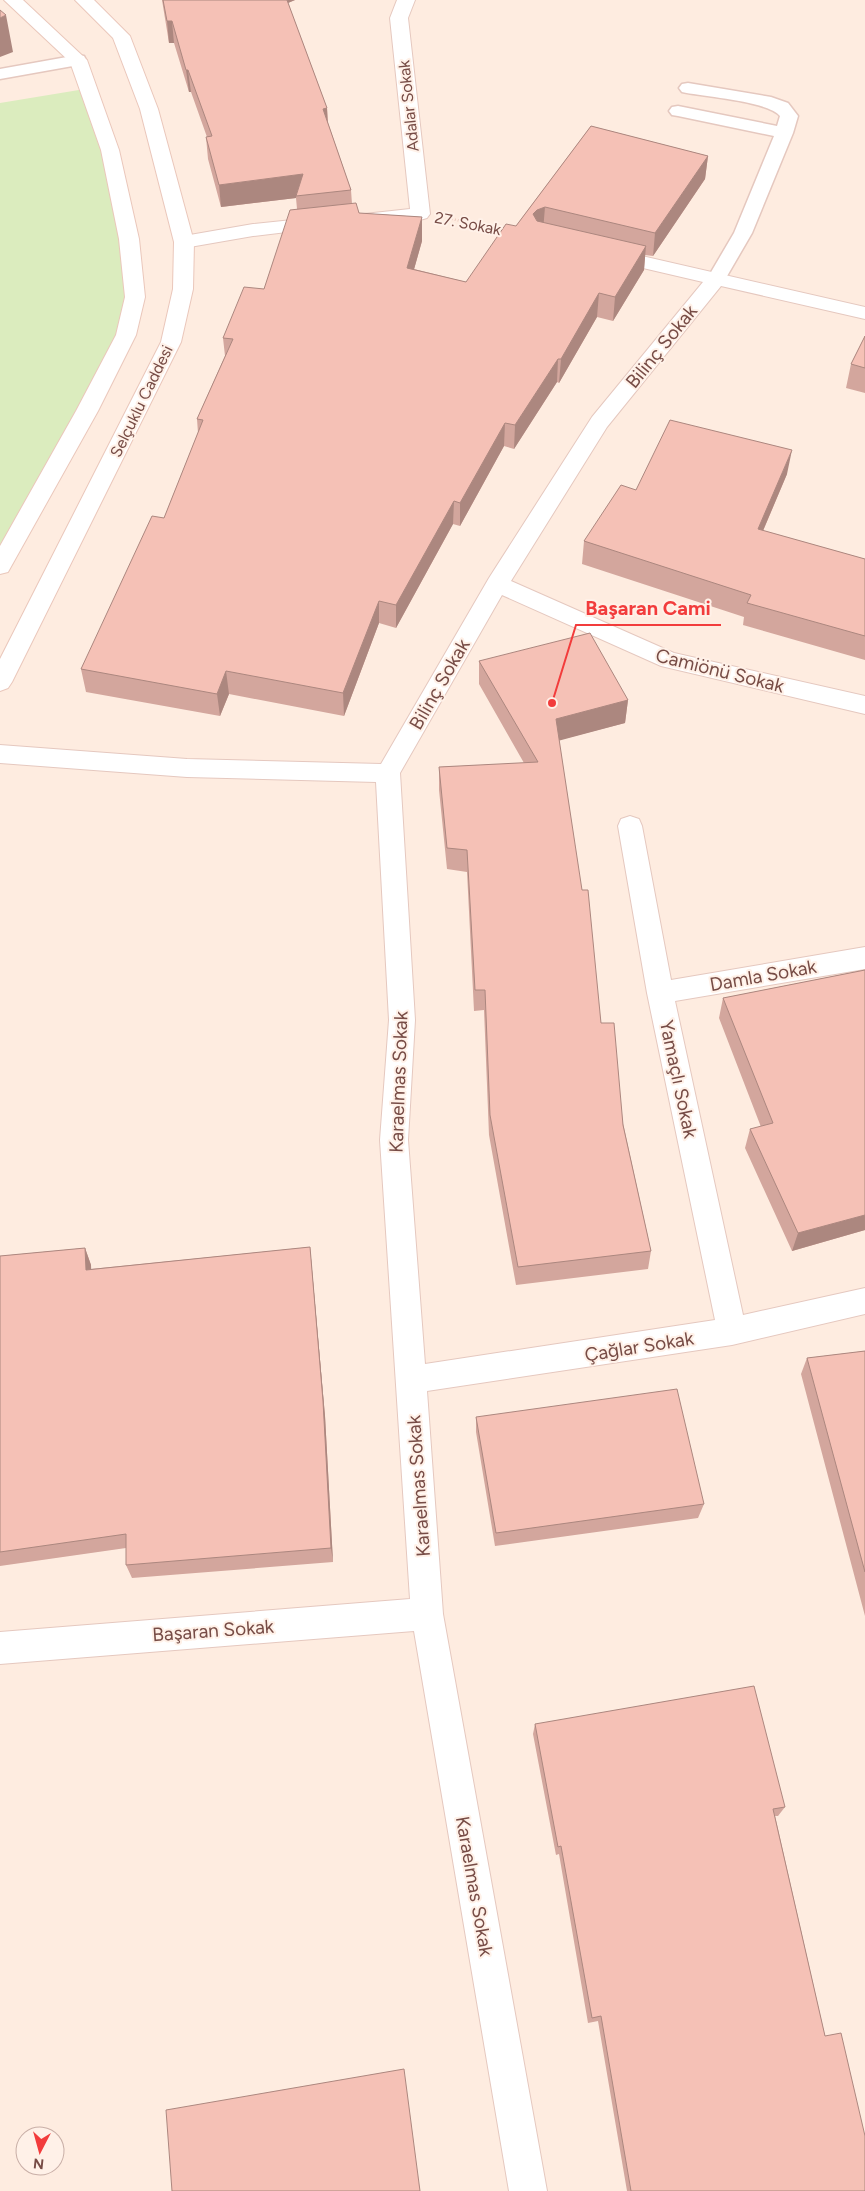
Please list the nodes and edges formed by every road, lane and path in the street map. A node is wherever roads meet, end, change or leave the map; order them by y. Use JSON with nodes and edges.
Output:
{"nodes":[{"id":1,"x":13,"y":0,"type":"edge"},
{"id":2,"x":406,"y":0,"type":"edge"},
{"id":3,"x":89,"y":1,"type":"edge"},
{"id":4,"x":78,"y":60,"type":"junction"},
{"id":5,"x":0,"y":74,"type":"edge"},
{"id":6,"x":688,"y":88,"type":"dead end"},
{"id":7,"x":678,"y":111,"type":"dead end"},
{"id":8,"x":784,"y":133,"type":"junction"},
{"id":9,"x":420,"y":214,"type":"junction"},
{"id":10,"x":514,"y":232,"type":"edge"},
{"id":11,"x":184,"y":242,"type":"junction"},
{"id":12,"x":591,"y":250,"type":"edge"},
{"id":13,"x":716,"y":279,"type":"junction"},
{"id":14,"x":865,"y":313,"type":"edge"},
{"id":15,"x":0,"y":566,"type":"edge"},
{"id":16,"x":497,"y":584,"type":"junction"},
{"id":17,"x":0,"y":682,"type":"edge"},
{"id":18,"x":865,"y":704,"type":"edge"},
{"id":19,"x":0,"y":754,"type":"edge"},
{"id":20,"x":388,"y":773,"type":"junction"},
{"id":21,"x":630,"y":826,"type":"dead end"},
{"id":22,"x":865,"y":958,"type":"edge"},
{"id":23,"x":660,"y":993,"type":"junction"},
{"id":24,"x":865,"y":1301,"type":"edge"},
{"id":25,"x":732,"y":1332,"type":"junction"},
{"id":26,"x":410,"y":1380,"type":"junction"},
{"id":27,"x":427,"y":1614,"type":"junction"},
{"id":28,"x":0,"y":1648,"type":"edge"},
{"id":29,"x":528,"y":2191,"type":"edge"}],
"edges":[{"from":1,"to":4,"type":"street"},
{"from":2,"to":9,"type":"street","name":"Adalar Sokak"},
{"from":3,"to":11,"type":"street","name":"Selçuklu Caddesi"},
{"from":4,"to":5,"type":"lane"},
{"from":4,"to":15,"type":"street"},
{"from":6,"to":8,"type":"lane"},
{"from":7,"to":8,"type":"lane"},
{"from":8,"to":13,"type":"lane"},
{"from":9,"to":10,"type":"path","name":"27. Sokak"},
{"from":9,"to":11,"type":"street","name":"27. Sokak"},
{"from":11,"to":17,"type":"street","name":"Selçuklu Caddesi"},
{"from":12,"to":13,"type":"street"},
{"from":13,"to":14,"type":"street"},
{"from":13,"to":16,"type":"street","name":"Bilinç Sokak"},
{"from":16,"to":18,"type":"street","name":"Camiönü Sokak"},
{"from":16,"to":20,"type":"street","name":"Bilinç Sokak"},
{"from":19,"to":20,"type":"street"},
{"from":20,"to":26,"type":"street","name":"Karaelmas Sokak"},
{"from":21,"to":23,"type":"street","name":"Yamaçlı Sokak"},
{"from":22,"to":23,"type":"street","name":"Damla Sokak"},
{"from":23,"to":25,"type":"street","name":"Yamaçlı Sokak"},
{"from":24,"to":25,"type":"street","name":"Çağlar Sokak"},
{"from":25,"to":26,"type":"street","name":"Çağlar Sokak"},
{"from":26,"to":27,"type":"street","name":"Karaelmas Sokak"},
{"from":27,"to":28,"type":"street","name":"Başaran Sokak"},
{"from":27,"to":29,"type":"street","name":"Karaelmas Sokak"}]}
